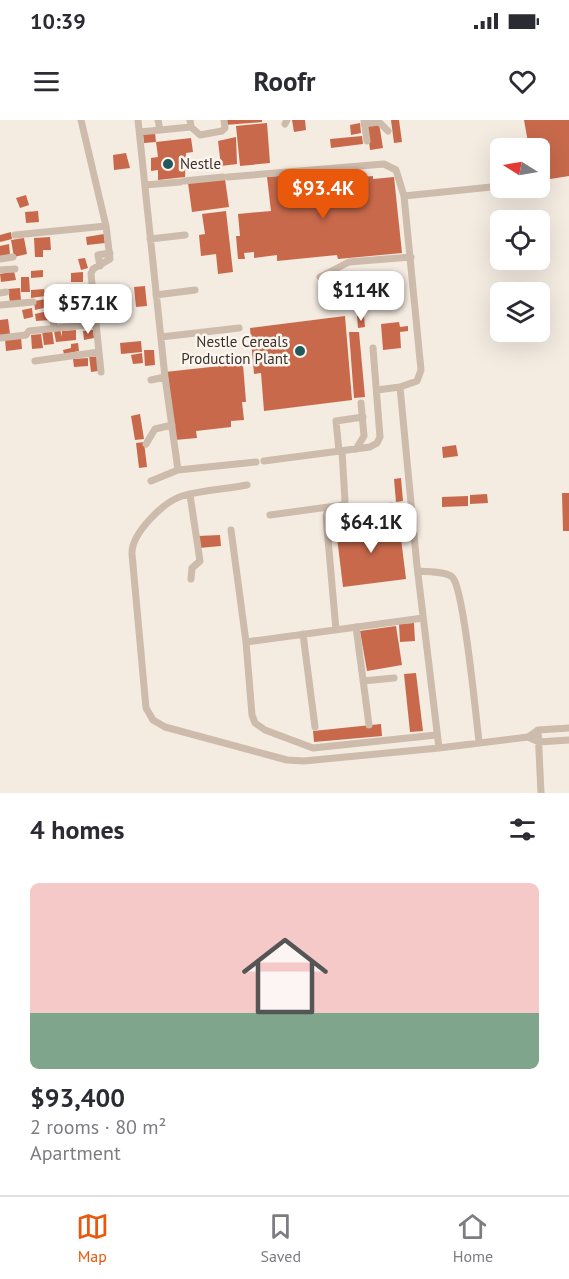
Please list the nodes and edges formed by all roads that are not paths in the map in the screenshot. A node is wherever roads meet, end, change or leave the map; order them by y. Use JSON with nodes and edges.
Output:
{"nodes":[{"id":1,"x":81,"y":120,"type":"edge"},
{"id":2,"x":138,"y":120,"type":"edge"},
{"id":3,"x":158,"y":120,"type":"edge"},
{"id":4,"x":224,"y":120,"type":"edge"},
{"id":5,"x":364,"y":122,"type":"edge"},
{"id":6,"x":190,"y":123,"type":"edge"},
{"id":7,"x":176,"y":124,"type":"edge"},
{"id":8,"x":160,"y":130,"type":"junction"},
{"id":9,"x":388,"y":131,"type":"dead end"},
{"id":10,"x":140,"y":132,"type":"junction"},
{"id":11,"x":367,"y":141,"type":"dead end"},
{"id":12,"x":145,"y":185,"type":"junction"},
{"id":13,"x":490,"y":187,"type":"edge"},
{"id":14,"x":404,"y":196,"type":"junction"},
{"id":15,"x":106,"y":226,"type":"junction"},
{"id":16,"x":185,"y":235,"type":"dead end"},
{"id":17,"x":15,"y":236,"type":"dead end"},
{"id":18,"x":150,"y":239,"type":"junction"},
{"id":19,"x":13,"y":257,"type":"dead end"},
{"id":20,"x":411,"y":257,"type":"junction"},
{"id":21,"x":0,"y":259,"type":"edge"},
{"id":22,"x":15,"y":269,"type":"dead end"},
{"id":23,"x":0,"y":270,"type":"edge"},
{"id":24,"x":320,"y":277,"type":"dead end"},
{"id":25,"x":195,"y":290,"type":"dead end"},
{"id":26,"x":156,"y":295,"type":"junction"},
{"id":27,"x":33,"y":302,"type":"dead end"},
{"id":28,"x":0,"y":305,"type":"edge"},
{"id":29,"x":53,"y":317,"type":"dead end"},
{"id":30,"x":96,"y":324,"type":"junction"},
{"id":31,"x":54,"y":328,"type":"junction"},
{"id":32,"x":239,"y":328,"type":"dead end"},
{"id":33,"x":161,"y":337,"type":"junction"},
{"id":34,"x":0,"y":338,"type":"edge"},
{"id":35,"x":373,"y":348,"type":"dead end"},
{"id":36,"x":99,"y":352,"type":"junction"},
{"id":37,"x":34,"y":361,"type":"dead end"},
{"id":38,"x":101,"y":372,"type":"dead end"},
{"id":39,"x":165,"y":377,"type":"junction"},
{"id":40,"x":151,"y":380,"type":"dead end"},
{"id":41,"x":400,"y":387,"type":"junction"},
{"id":42,"x":377,"y":390,"type":"junction"},
{"id":43,"x":361,"y":403,"type":"dead end"},
{"id":44,"x":363,"y":417,"type":"junction"},
{"id":45,"x":172,"y":425,"type":"junction"},
{"id":46,"x":146,"y":444,"type":"dead end"},
{"id":47,"x":356,"y":449,"type":"junction"},
{"id":48,"x":341,"y":451,"type":"junction"},
{"id":49,"x":178,"y":470,"type":"junction"},
{"id":50,"x":151,"y":481,"type":"dead end"},
{"id":51,"x":247,"y":485,"type":"dead end"},
{"id":52,"x":190,"y":495,"type":"junction"},
{"id":53,"x":412,"y":511,"type":"junction"},
{"id":54,"x":270,"y":515,"type":"dead end"},
{"id":55,"x":231,"y":530,"type":"dead end"},
{"id":56,"x":418,"y":571,"type":"junction"},
{"id":57,"x":190,"y":579,"type":"dead end"},
{"id":58,"x":423,"y":618,"type":"junction"},
{"id":59,"x":356,"y":627,"type":"junction"},
{"id":60,"x":336,"y":630,"type":"junction"},
{"id":61,"x":303,"y":634,"type":"junction"},
{"id":62,"x":246,"y":642,"type":"junction"},
{"id":63,"x":394,"y":678,"type":"dead end"},
{"id":64,"x":363,"y":681,"type":"junction"},
{"id":65,"x":369,"y":725,"type":"dead end"},
{"id":66,"x":315,"y":727,"type":"dead end"},
{"id":67,"x":569,"y":728,"type":"edge"},
{"id":68,"x":538,"y":730,"type":"junction"},
{"id":69,"x":436,"y":735,"type":"junction"},
{"id":70,"x":528,"y":737,"type":"junction"},
{"id":71,"x":569,"y":740,"type":"edge"},
{"id":72,"x":479,"y":742,"type":"junction"},
{"id":73,"x":539,"y":742,"type":"junction"},
{"id":74,"x":439,"y":748,"type":"junction"},
{"id":75,"x":540,"y":793,"type":"edge"}],
"edges":[{"from":1,"to":15,"type":"street"},
{"from":2,"to":10,"type":"street"},
{"from":3,"to":8,"type":"street"},
{"from":4,"to":6,"type":"street"},
{"from":5,"to":9,"type":"street"},
{"from":5,"to":11,"type":"street"},
{"from":6,"to":7,"type":"street"},
{"from":7,"to":8,"type":"street"},
{"from":8,"to":10,"type":"street"},
{"from":10,"to":12,"type":"street"},
{"from":12,"to":14,"type":"street"},
{"from":12,"to":18,"type":"street"},
{"from":13,"to":14,"type":"street"},
{"from":14,"to":20,"type":"street"},
{"from":15,"to":17,"type":"street"},
{"from":15,"to":30,"type":"street"},
{"from":16,"to":18,"type":"street"},
{"from":18,"to":26,"type":"street"},
{"from":19,"to":21,"type":"street"},
{"from":20,"to":24,"type":"street"},
{"from":20,"to":41,"type":"street"},
{"from":22,"to":23,"type":"street"},
{"from":25,"to":26,"type":"street"},
{"from":26,"to":33,"type":"street"},
{"from":27,"to":28,"type":"street"},
{"from":29,"to":31,"type":"street"},
{"from":30,"to":31,"type":"street"},
{"from":30,"to":36,"type":"street"},
{"from":31,"to":34,"type":"street"},
{"from":32,"to":33,"type":"street"},
{"from":33,"to":39,"type":"street"},
{"from":35,"to":42,"type":"street"},
{"from":36,"to":37,"type":"street"},
{"from":36,"to":38,"type":"street"},
{"from":39,"to":40,"type":"street"},
{"from":39,"to":45,"type":"street"},
{"from":41,"to":42,"type":"street"},
{"from":41,"to":53,"type":"street"},
{"from":42,"to":47,"type":"street"},
{"from":43,"to":44,"type":"street"},
{"from":44,"to":47,"type":"street"},
{"from":44,"to":48,"type":"street"},
{"from":45,"to":46,"type":"street"},
{"from":45,"to":49,"type":"street"},
{"from":47,"to":48,"type":"street"},
{"from":48,"to":49,"type":"street"},
{"from":48,"to":54,"type":"street"},
{"from":49,"to":50,"type":"street"},
{"from":51,"to":52,"type":"street"},
{"from":52,"to":57,"type":"street"},
{"from":52,"to":74,"type":"street"},
{"from":53,"to":56,"type":"street"},
{"from":53,"to":60,"type":"street"},
{"from":55,"to":62,"type":"street"},
{"from":56,"to":58,"type":"street"},
{"from":56,"to":72,"type":"street"},
{"from":58,"to":59,"type":"street"},
{"from":58,"to":69,"type":"street"},
{"from":59,"to":60,"type":"street"},
{"from":59,"to":64,"type":"street"},
{"from":60,"to":61,"type":"street"},
{"from":61,"to":62,"type":"street"},
{"from":61,"to":66,"type":"street"},
{"from":62,"to":69,"type":"street"},
{"from":63,"to":64,"type":"street"},
{"from":64,"to":65,"type":"street"},
{"from":67,"to":68,"type":"street"},
{"from":68,"to":70,"type":"street"},
{"from":68,"to":73,"type":"street"},
{"from":69,"to":74,"type":"street"},
{"from":70,"to":72,"type":"street"},
{"from":70,"to":73,"type":"street"},
{"from":71,"to":73,"type":"street"},
{"from":72,"to":74,"type":"street"},
{"from":73,"to":75,"type":"street"}]}
